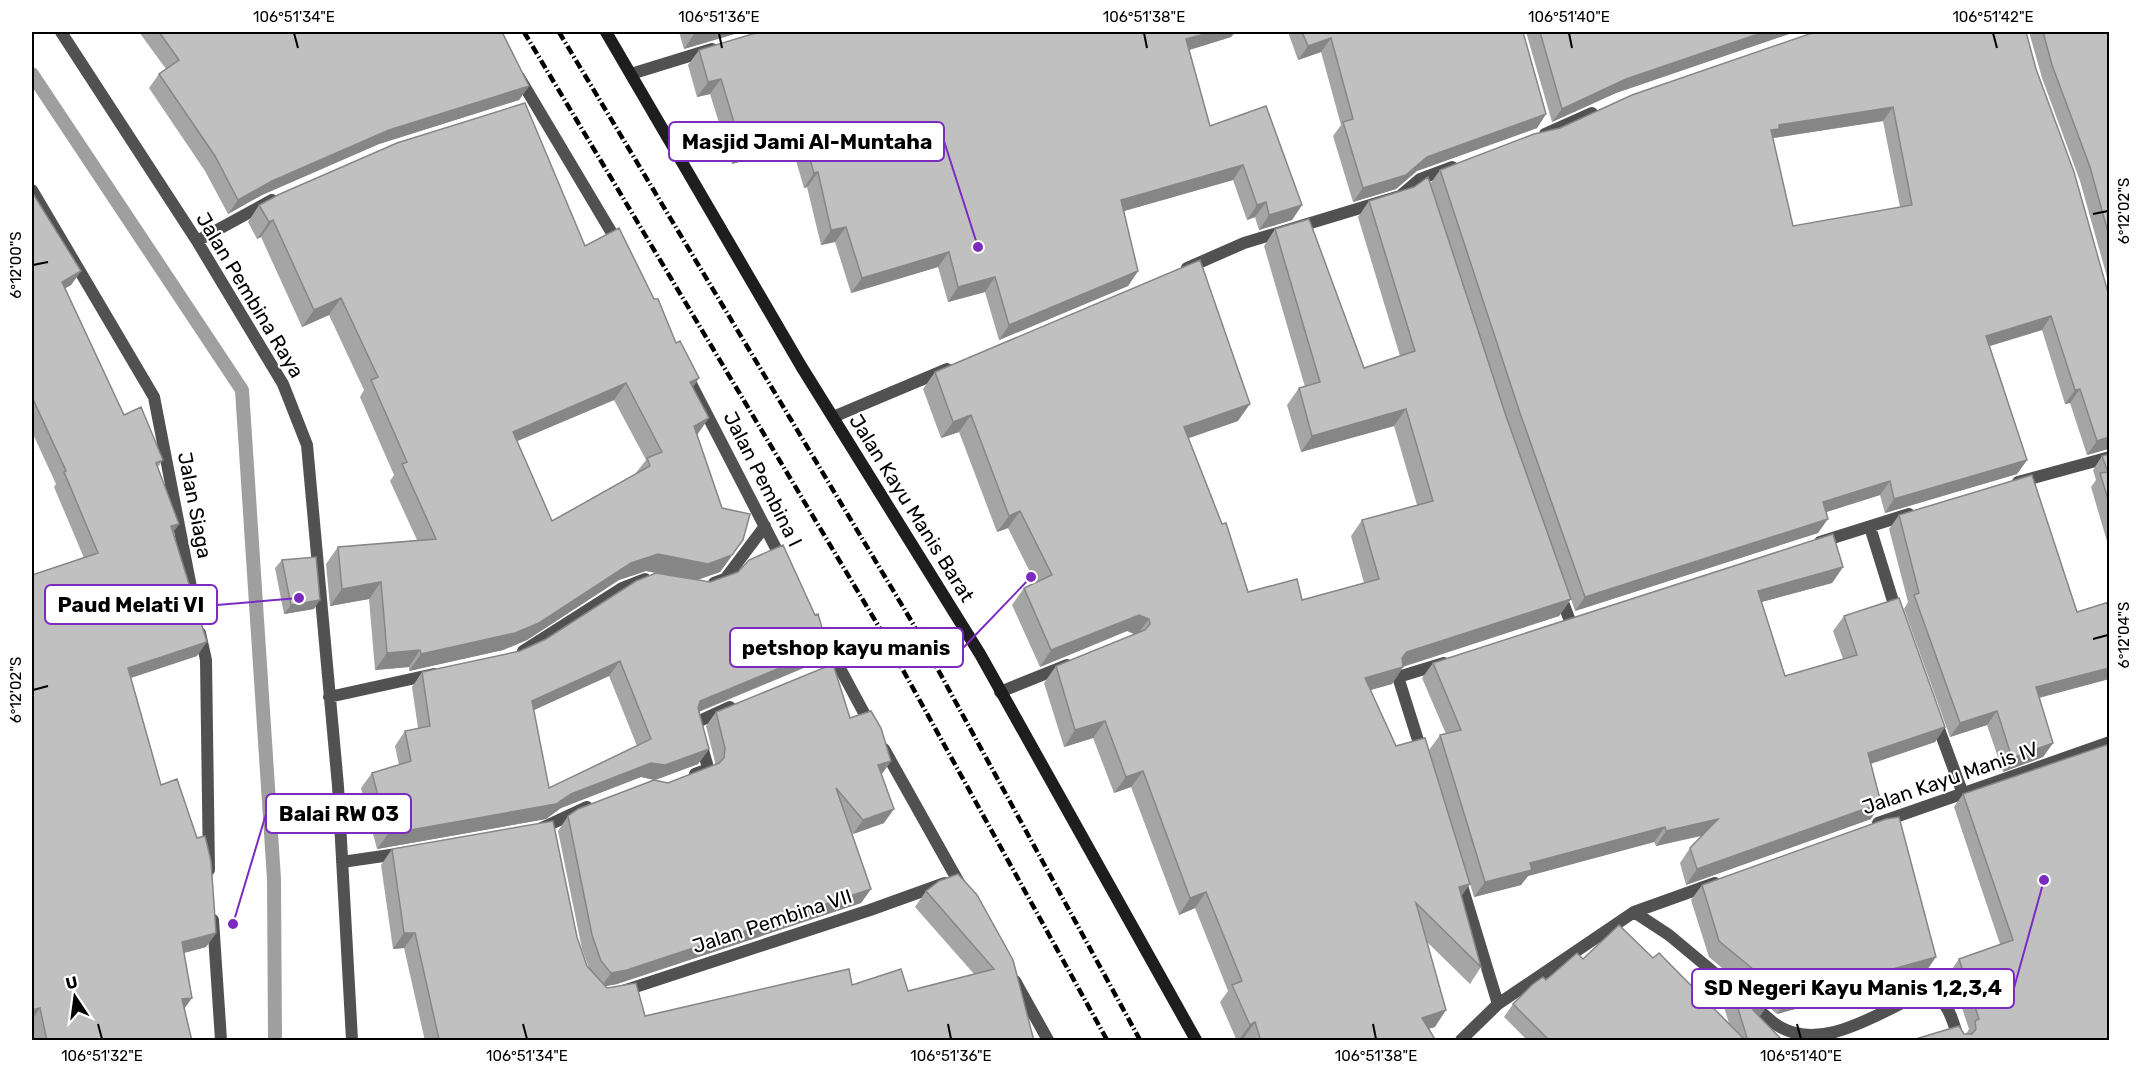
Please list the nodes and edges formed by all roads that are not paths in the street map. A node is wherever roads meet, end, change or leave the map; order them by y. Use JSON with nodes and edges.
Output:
{"nodes":[{"id":1,"x":61,"y":32,"type":"edge"},
{"id":2,"x":606,"y":32,"type":"edge"},
{"id":3,"x":726,"y":45,"type":"edge"},
{"id":4,"x":511,"y":62,"type":"edge"},
{"id":5,"x":631,"y":74,"type":"junction"},
{"id":6,"x":1608,"y":106,"type":"edge"},
{"id":7,"x":1530,"y":138,"type":"edge"},
{"id":8,"x":1461,"y":163,"type":"edge"},
{"id":9,"x":32,"y":190,"type":"edge"},
{"id":10,"x":286,"y":194,"type":"edge"},
{"id":11,"x":197,"y":241,"type":"junction"},
{"id":12,"x":624,"y":255,"type":"edge"},
{"id":13,"x":1179,"y":272,"type":"edge"},
{"id":14,"x":678,"y":359,"type":"edge"},
{"id":15,"x":962,"y":363,"type":"edge"},
{"id":16,"x":833,"y":417,"type":"junction"},
{"id":17,"x":2109,"y":457,"type":"edge"},
{"id":18,"x":2008,"y":485,"type":"edge"},
{"id":19,"x":1919,"y":511,"type":"edge"},
{"id":20,"x":765,"y":526,"type":"junction"},
{"id":21,"x":1870,"y":527,"type":"junction"},
{"id":22,"x":1803,"y":547,"type":"edge"},
{"id":23,"x":1554,"y":576,"type":"edge"},
{"id":24,"x":792,"y":579,"type":"edge"},
{"id":25,"x":655,"y":581,"type":"edge"},
{"id":26,"x":698,"y":589,"type":"edge"},
{"id":27,"x":814,"y":621,"type":"edge"},
{"id":28,"x":1570,"y":621,"type":"edge"},
{"id":29,"x":1902,"y":628,"type":"edge"},
{"id":30,"x":514,"y":654,"type":"edge"},
{"id":31,"x":1078,"y":660,"type":"edge"},
{"id":32,"x":1453,"y":660,"type":"edge"},
{"id":33,"x":451,"y":670,"type":"edge"},
{"id":34,"x":1000,"y":692,"type":"junction"},
{"id":35,"x":329,"y":697,"type":"junction"},
{"id":36,"x":741,"y":702,"type":"edge"},
{"id":37,"x":1932,"y":712,"type":"edge"},
{"id":38,"x":2109,"y":742,"type":"edge"},
{"id":39,"x":1426,"y":766,"type":"edge"},
{"id":40,"x":686,"y":778,"type":"edge"},
{"id":41,"x":1963,"y":794,"type":"junction"},
{"id":42,"x":596,"y":804,"type":"edge"},
{"id":43,"x":1868,"y":827,"type":"edge"},
{"id":44,"x":527,"y":831,"type":"edge"},
{"id":45,"x":418,"y":851,"type":"edge"},
{"id":46,"x":342,"y":862,"type":"junction"},
{"id":47,"x":1457,"y":867,"type":"edge"},
{"id":48,"x":957,"y":878,"type":"junction"},
{"id":49,"x":1723,"y":880,"type":"edge"},
{"id":50,"x":210,"y":884,"type":"edge"},
{"id":51,"x":968,"y":898,"type":"edge"},
{"id":52,"x":212,"y":906,"type":"edge"},
{"id":53,"x":1634,"y":912,"type":"junction"},
{"id":54,"x":1008,"y":969,"type":"edge"},
{"id":55,"x":613,"y":994,"type":"edge"},
{"id":56,"x":1498,"y":1004,"type":"junction"},
{"id":57,"x":221,"y":1041,"type":"edge"},
{"id":58,"x":352,"y":1041,"type":"edge"},
{"id":59,"x":1048,"y":1041,"type":"edge"},
{"id":60,"x":1196,"y":1041,"type":"edge"},
{"id":61,"x":1461,"y":1041,"type":"edge"},
{"id":62,"x":1959,"y":1041,"type":"edge"}],
"edges":[{"from":1,"to":11,"type":"street","name":"Jalan Pembina Raya"},
{"from":2,"to":5,"type":"street","name":"Jalan Kayu Manis Barat"},
{"from":3,"to":5,"type":"street"},
{"from":4,"to":12,"type":"street"},
{"from":5,"to":16,"type":"street","name":"Jalan Kayu Manis Barat"},
{"from":6,"to":7,"type":"street"},
{"from":8,"to":13,"type":"street"},
{"from":9,"to":50,"type":"street","name":"Jalan Siaga"},
{"from":10,"to":11,"type":"street"},
{"from":11,"to":35,"type":"street","name":"Jalan Pembina Raya"},
{"from":14,"to":20,"type":"street","name":"Jalan Pembina I"},
{"from":15,"to":16,"type":"street"},
{"from":16,"to":34,"type":"street","name":"Jalan Kayu Manis Barat"},
{"from":17,"to":18,"type":"street"},
{"from":19,"to":21,"type":"street"},
{"from":20,"to":24,"type":"street","name":"Jalan Pembina I"},
{"from":20,"to":26,"type":"street"},
{"from":21,"to":22,"type":"street"},
{"from":21,"to":29,"type":"street"},
{"from":23,"to":28,"type":"street"},
{"from":25,"to":30,"type":"street"},
{"from":27,"to":48,"type":"street"},
{"from":31,"to":34,"type":"street"},
{"from":32,"to":39,"type":"street"},
{"from":33,"to":35,"type":"street"},
{"from":34,"to":60,"type":"street","name":"Jalan Kayu Manis Barat"},
{"from":35,"to":46,"type":"street","name":"Jalan Pembina Raya"},
{"from":36,"to":40,"type":"street"},
{"from":37,"to":41,"type":"street"},
{"from":38,"to":41,"type":"street","name":"Jalan Kayu Manis IV"},
{"from":41,"to":43,"type":"street","name":"Jalan Kayu Manis IV"},
{"from":42,"to":44,"type":"street"},
{"from":45,"to":46,"type":"street"},
{"from":46,"to":58,"type":"street","name":"Jalan Pembina Raya"},
{"from":47,"to":56,"type":"street"},
{"from":48,"to":51,"type":"street"},
{"from":48,"to":55,"type":"street","name":"Jalan Pembina VII"},
{"from":49,"to":53,"type":"street"},
{"from":52,"to":57,"type":"street"},
{"from":53,"to":56,"type":"street"},
{"from":53,"to":62,"type":"street"},
{"from":54,"to":59,"type":"street"},
{"from":56,"to":61,"type":"street"}]}
